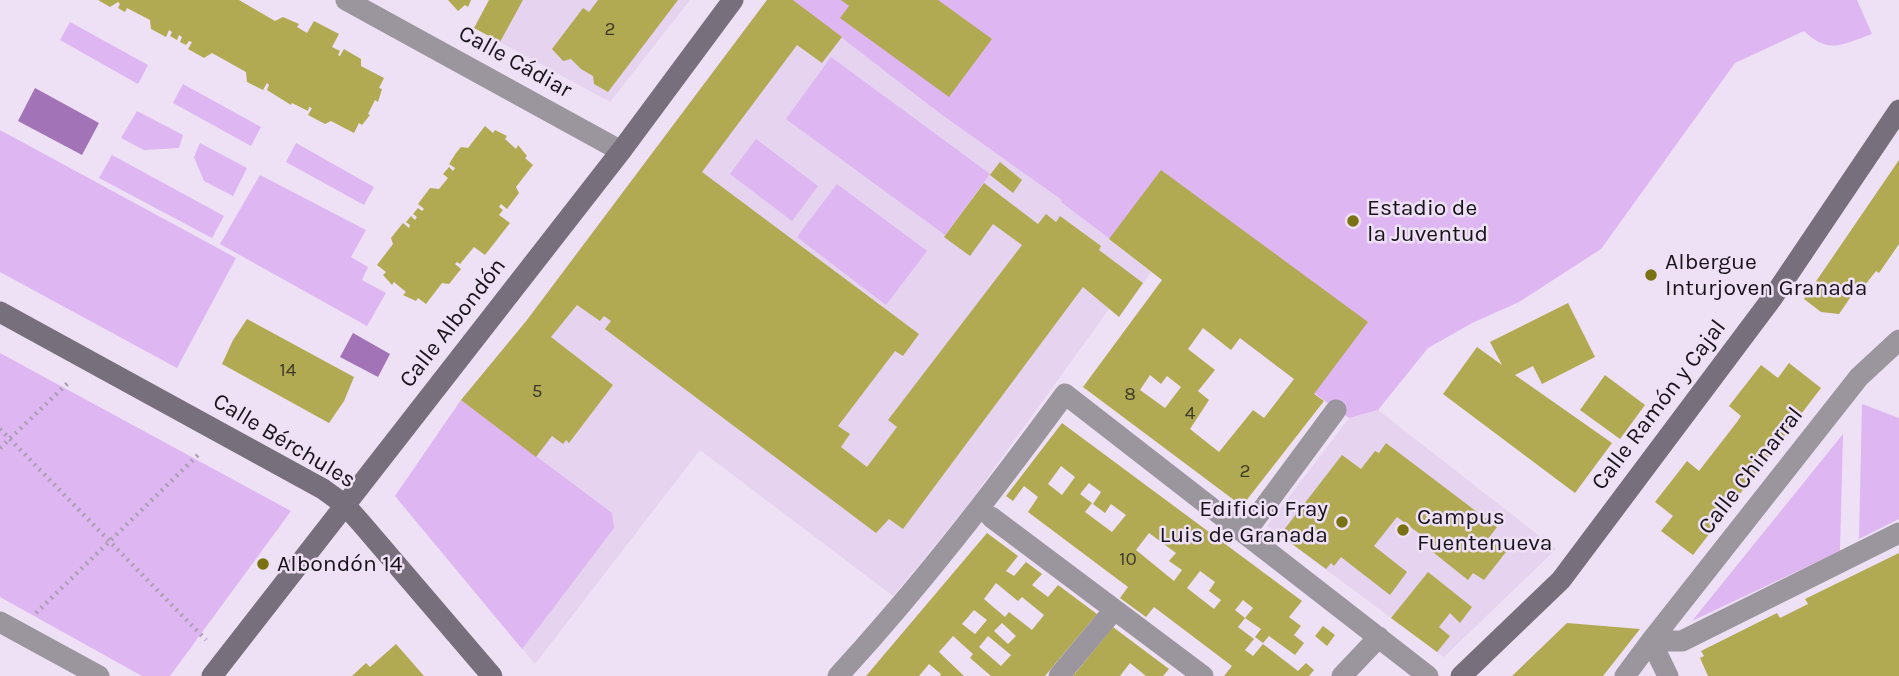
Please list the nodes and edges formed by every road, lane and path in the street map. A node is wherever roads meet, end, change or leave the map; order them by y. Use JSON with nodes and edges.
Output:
{"nodes":[{"id":1,"x":346,"y":0,"type":"edge"},
{"id":2,"x":733,"y":0,"type":"edge"},
{"id":3,"x":1899,"y":110,"type":"edge"},
{"id":4,"x":621,"y":151,"type":"junction"},
{"id":5,"x":0,"y":313,"type":"edge"},
{"id":6,"x":1899,"y":340,"type":"edge"},
{"id":7,"x":69,"y":382,"type":"dead end"},
{"id":8,"x":1336,"y":410,"type":"dead end"},
{"id":9,"x":0,"y":429,"type":"edge"},
{"id":10,"x":10,"y":439,"type":"junction"},
{"id":11,"x":0,"y":448,"type":"edge"},
{"id":12,"x":200,"y":453,"type":"dead end"},
{"id":13,"x":345,"y":505,"type":"junction"},
{"id":14,"x":991,"y":517,"type":"dead end"},
{"id":15,"x":1245,"y":533,"type":"junction"},
{"id":16,"x":1899,"y":533,"type":"edge"},
{"id":17,"x":109,"y":542,"type":"junction"},
{"id":18,"x":1114,"y":610,"type":"junction"},
{"id":19,"x":35,"y":614,"type":"dead end"},
{"id":20,"x":0,"y":622,"type":"edge"},
{"id":21,"x":1379,"y":638,"type":"junction"},
{"id":22,"x":206,"y":640,"type":"dead end"},
{"id":23,"x":1651,"y":641,"type":"junction"},
{"id":24,"x":99,"y":676,"type":"edge"},
{"id":25,"x":212,"y":676,"type":"edge"},
{"id":26,"x":492,"y":676,"type":"edge"},
{"id":27,"x":838,"y":676,"type":"edge"},
{"id":28,"x":1059,"y":676,"type":"edge"},
{"id":29,"x":1203,"y":676,"type":"edge"},
{"id":30,"x":1342,"y":676,"type":"edge"},
{"id":31,"x":1429,"y":676,"type":"edge"},
{"id":32,"x":1461,"y":676,"type":"edge"},
{"id":33,"x":1626,"y":676,"type":"edge"},
{"id":34,"x":1668,"y":676,"type":"edge"}],
"edges":[{"from":1,"to":4,"type":"street","name":"Calle Cádiar"},
{"from":2,"to":4,"type":"street","name":"Calle Albondón"},
{"from":3,"to":32,"type":"street","name":"Calle Ramón y Cajal"},
{"from":4,"to":13,"type":"street","name":"Calle Albondón"},
{"from":5,"to":13,"type":"street","name":"Calle Bérchules"},
{"from":6,"to":23,"type":"street","name":"Calle Chinarral"},
{"from":7,"to":10,"type":"path"},
{"from":8,"to":15,"type":"street"},
{"from":9,"to":10,"type":"path"},
{"from":10,"to":11,"type":"path"},
{"from":10,"to":17,"type":"path"},
{"from":12,"to":17,"type":"path"},
{"from":13,"to":25,"type":"street","name":"Calle Albondón"},
{"from":13,"to":26,"type":"street","name":"Calle Bérchules"},
{"from":14,"to":18,"type":"street"},
{"from":15,"to":21,"type":"street"},
{"from":15,"to":27,"type":"street"},
{"from":16,"to":23,"type":"street"},
{"from":17,"to":19,"type":"path"},
{"from":17,"to":22,"type":"path"},
{"from":18,"to":28,"type":"street"},
{"from":18,"to":29,"type":"street"},
{"from":20,"to":24,"type":"street"},
{"from":21,"to":30,"type":"street"},
{"from":21,"to":31,"type":"street"},
{"from":23,"to":33,"type":"street","name":"Calle Chinarral"},
{"from":23,"to":34,"type":"street"}]}
